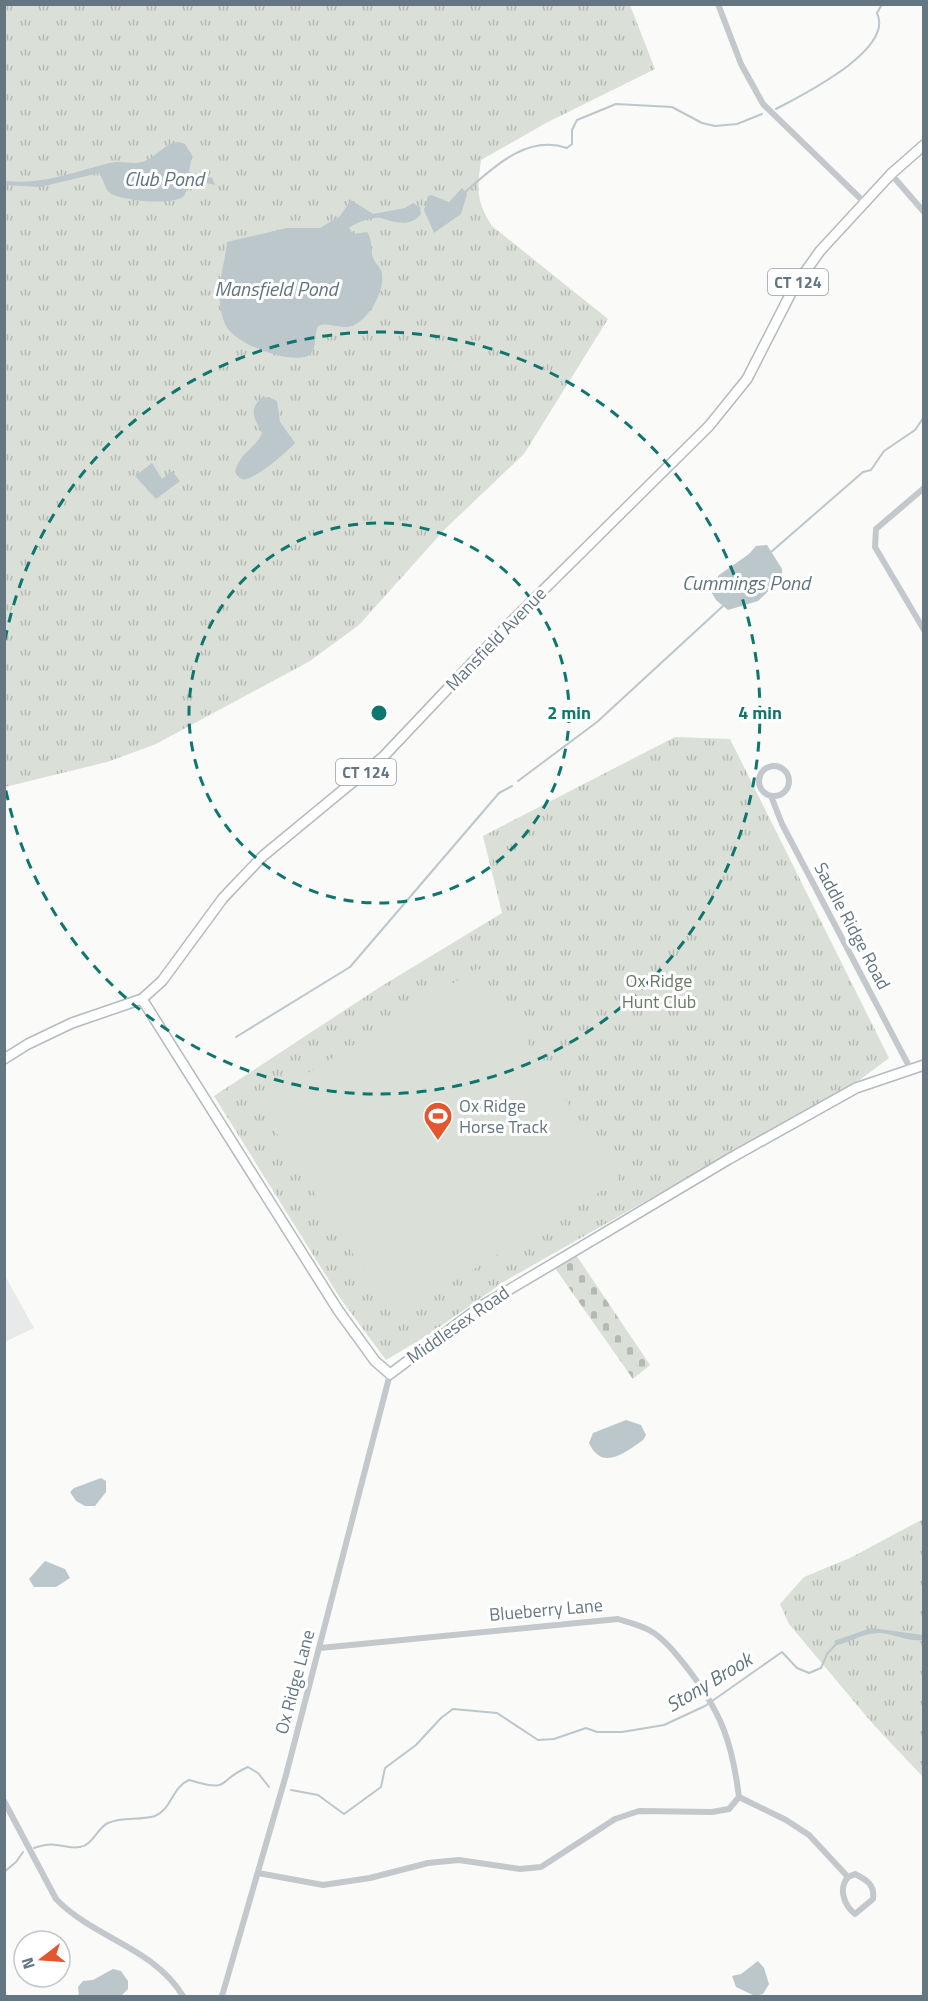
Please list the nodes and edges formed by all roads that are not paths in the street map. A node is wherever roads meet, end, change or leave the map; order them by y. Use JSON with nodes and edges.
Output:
{"nodes":[{"id":1,"x":718,"y":4,"type":"edge"},
{"id":2,"x":924,"y":145,"type":"edge"},
{"id":3,"x":891,"y":174,"type":"junction"},
{"id":4,"x":865,"y":203,"type":"junction"},
{"id":5,"x":924,"y":212,"type":"edge"},
{"id":6,"x":924,"y":488,"type":"edge"},
{"id":7,"x":924,"y":630,"type":"edge"},
{"id":8,"x":771,"y":796,"type":"junction"},
{"id":9,"x":142,"y":999,"type":"junction"},
{"id":10,"x":4,"y":1059,"type":"edge"},
{"id":11,"x":924,"y":1065,"type":"edge"},
{"id":12,"x":909,"y":1068,"type":"junction"},
{"id":13,"x":390,"y":1374,"type":"junction"},
{"id":14,"x":320,"y":1648,"type":"junction"},
{"id":15,"x":739,"y":1797,"type":"junction"},
{"id":16,"x":4,"y":1800,"type":"edge"},
{"id":17,"x":258,"y":1873,"type":"junction"},
{"id":18,"x":848,"y":1877,"type":"junction"},
{"id":19,"x":183,"y":1996,"type":"edge"},
{"id":20,"x":222,"y":1996,"type":"edge"}],
"edges":[{"from":1,"to":4,"type":"street"},
{"from":2,"to":3,"type":"main road","name":"Mansfield Avenue","number":"CT 124"},
{"from":3,"to":4,"type":"main road","name":"Mansfield Avenue","number":"CT 124"},
{"from":3,"to":5,"type":"street"},
{"from":4,"to":9,"type":"main road","name":"Mansfield Avenue","number":"CT 124"},
{"from":6,"to":7,"type":"street"},
{"from":8,"to":8,"type":"street","name":"Saddle Ridge Road"},
{"from":8,"to":12,"type":"street","name":"Saddle Ridge Road"},
{"from":9,"to":10,"type":"main road","name":"Mansfield Avenue","number":"CT 124"},
{"from":9,"to":13,"type":"main road","name":"Middlesex Road"},
{"from":11,"to":12,"type":"main road","name":"Middlesex Road"},
{"from":12,"to":13,"type":"main road","name":"Middlesex Road"},
{"from":13,"to":14,"type":"street","name":"Ox Ridge Lane"},
{"from":14,"to":15,"type":"street","name":"Blueberry Lane"},
{"from":14,"to":17,"type":"street","name":"Ox Ridge Lane"},
{"from":15,"to":17,"type":"street"},
{"from":15,"to":18,"type":"street"},
{"from":16,"to":19,"type":"street"},
{"from":17,"to":20,"type":"street","name":"Ox Ridge Lane"},
{"from":18,"to":18,"type":"street"}]}
